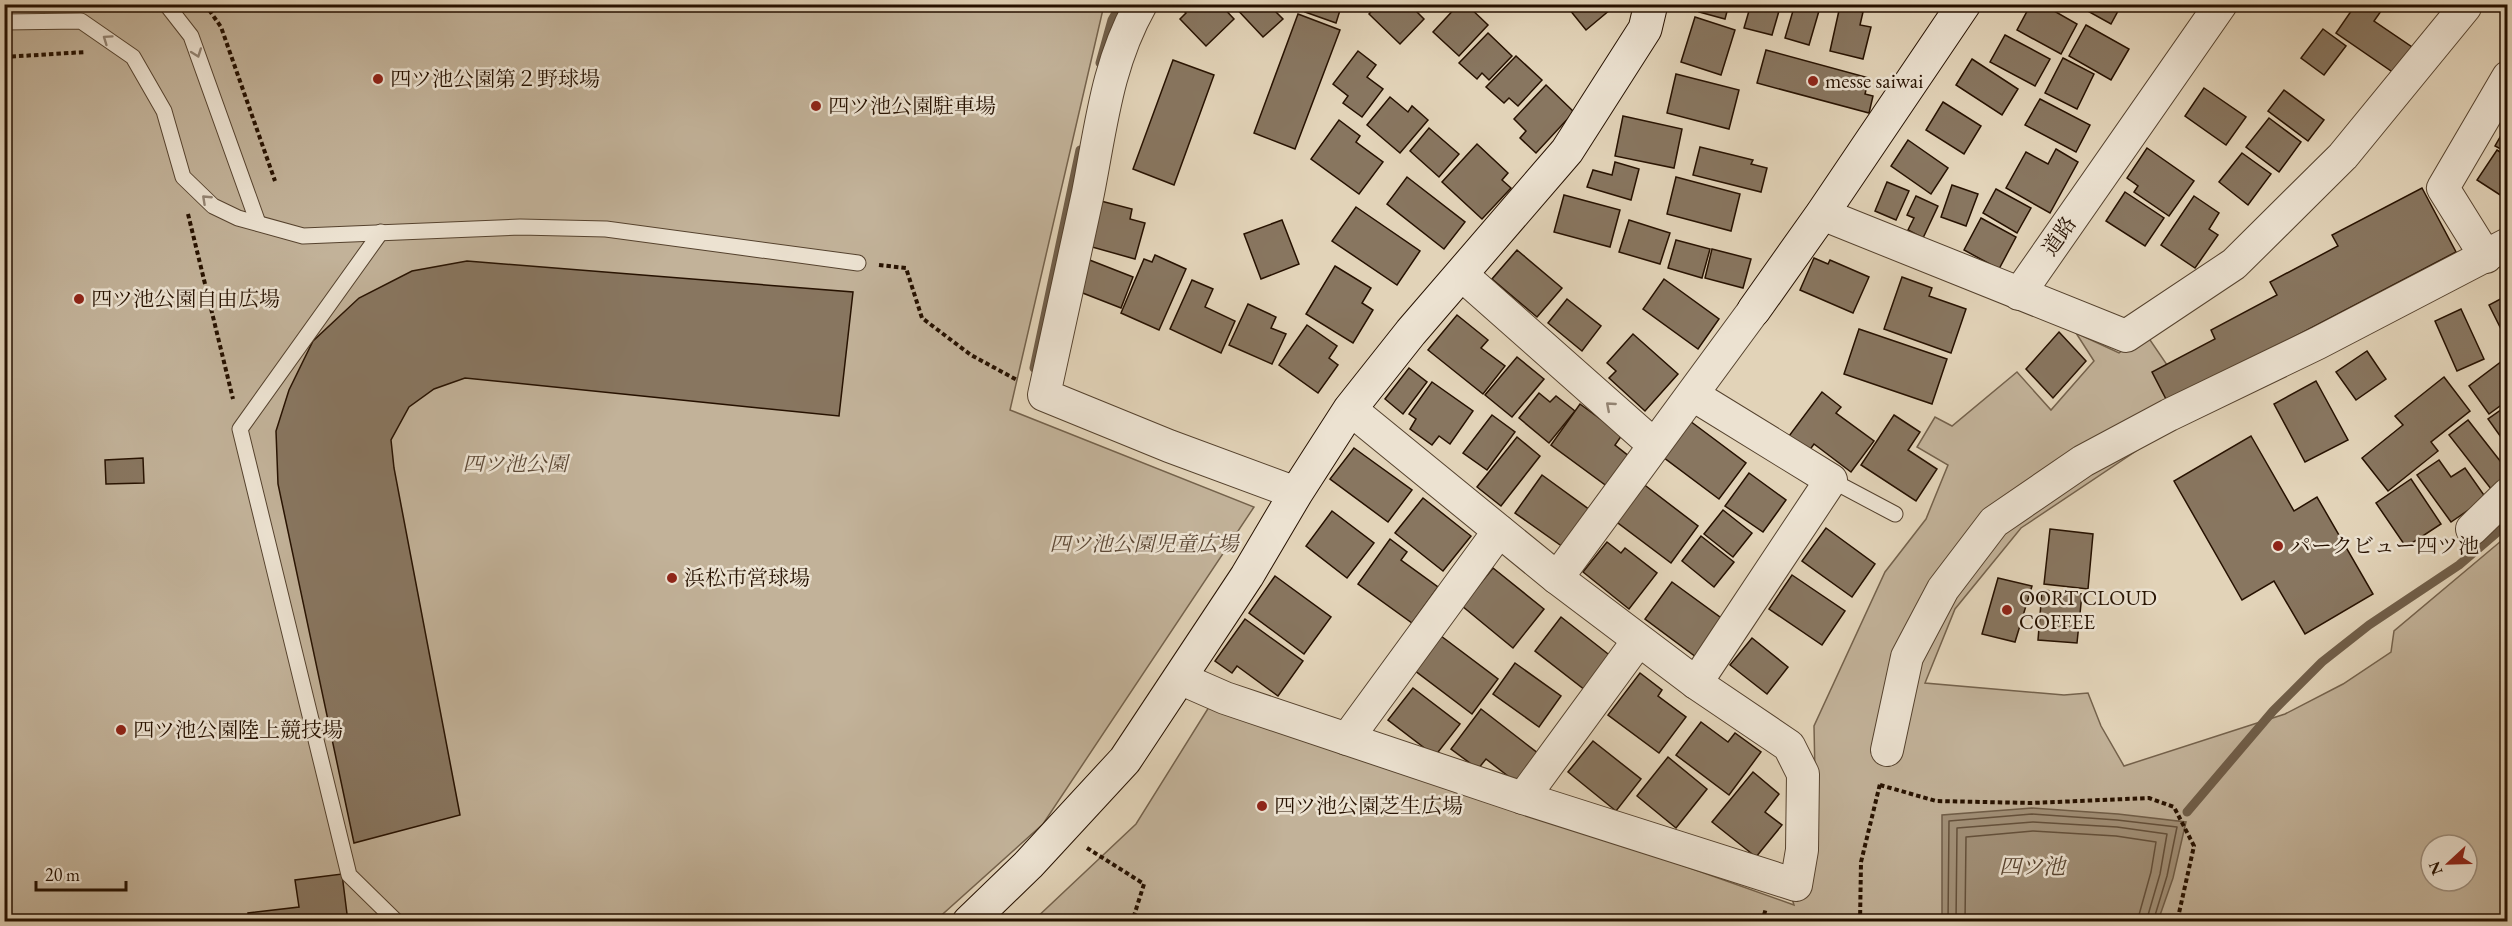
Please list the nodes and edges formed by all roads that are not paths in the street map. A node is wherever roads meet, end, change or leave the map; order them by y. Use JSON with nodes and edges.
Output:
{"nodes":[{"id":1,"x":166,"y":4,"type":"edge"},
{"id":2,"x":1141,"y":4,"type":"edge"},
{"id":3,"x":1651,"y":4,"type":"edge"},
{"id":4,"x":1964,"y":4,"type":"edge"},
{"id":5,"x":2221,"y":4,"type":"edge"},
{"id":6,"x":2460,"y":4,"type":"edge"},
{"id":7,"x":4,"y":22,"type":"edge"},
{"id":8,"x":2508,"y":77,"type":"edge"},
{"id":9,"x":1822,"y":214,"type":"junction"},
{"id":10,"x":258,"y":223,"type":"junction"},
{"id":11,"x":381,"y":232,"type":"junction"},
{"id":12,"x":2497,"y":251,"type":"edge"},
{"id":13,"x":858,"y":263,"type":"road end"},
{"id":14,"x":1462,"y":275,"type":"junction"},
{"id":15,"x":2019,"y":294,"type":"junction"},
{"id":16,"x":1754,"y":310,"type":"joint"},
{"id":17,"x":1693,"y":395,"type":"junction"},
{"id":18,"x":1350,"y":409,"type":"junction"},
{"id":19,"x":1654,"y":445,"type":"junction"},
{"id":20,"x":1831,"y":480,"type":"junction"},
{"id":21,"x":1296,"y":493,"type":"junction"},
{"id":22,"x":2508,"y":494,"type":"edge"},
{"id":23,"x":1894,"y":514,"type":"dead end"},
{"id":24,"x":2472,"y":529,"type":"dead end"},
{"id":25,"x":1499,"y":531,"type":"junction"},
{"id":26,"x":1557,"y":579,"type":"junction"},
{"id":27,"x":1638,"y":641,"type":"junction"},
{"id":28,"x":1184,"y":673,"type":"junction"},
{"id":29,"x":1696,"y":683,"type":"junction"},
{"id":30,"x":1347,"y":739,"type":"junction"},
{"id":31,"x":1887,"y":750,"type":"road end"},
{"id":32,"x":1523,"y":798,"type":"junction"},
{"id":33,"x":397,"y":921,"type":"edge"},
{"id":34,"x":969,"y":921,"type":"edge"}],
"edges":[{"from":1,"to":10,"type":"lane","one_way":true},
{"from":2,"to":21,"type":"street"},
{"from":3,"to":14,"type":"street"},
{"from":4,"to":9,"type":"street"},
{"from":5,"to":15,"type":"street","name":"道路"},
{"from":6,"to":15,"type":"street"},
{"from":10,"to":7,"type":"lane","one_way":true},
{"from":8,"to":12,"type":"street"},
{"from":9,"to":15,"type":"street"},
{"from":9,"to":16,"type":"street"},
{"from":10,"to":11,"type":"lane"},
{"from":11,"to":13,"type":"lane"},
{"from":11,"to":33,"type":"lane"},
{"from":12,"to":31,"type":"street"},
{"from":14,"to":18,"type":"street"},
{"from":19,"to":14,"type":"street","one_way":true},
{"from":16,"to":17,"type":"street"},
{"from":17,"to":19,"type":"street"},
{"from":17,"to":20,"type":"street"},
{"from":18,"to":21,"type":"street"},
{"from":18,"to":25,"type":"street"},
{"from":19,"to":26,"type":"street"},
{"from":20,"to":23,"type":"lane"},
{"from":20,"to":29,"type":"street"},
{"from":21,"to":28,"type":"street"},
{"from":22,"to":24,"type":"street"},
{"from":25,"to":26,"type":"street"},
{"from":25,"to":30,"type":"street"},
{"from":26,"to":27,"type":"street"},
{"from":27,"to":29,"type":"street"},
{"from":27,"to":32,"type":"street"},
{"from":28,"to":30,"type":"street"},
{"from":28,"to":34,"type":"street"},
{"from":29,"to":32,"type":"street"},
{"from":30,"to":32,"type":"street"}]}
